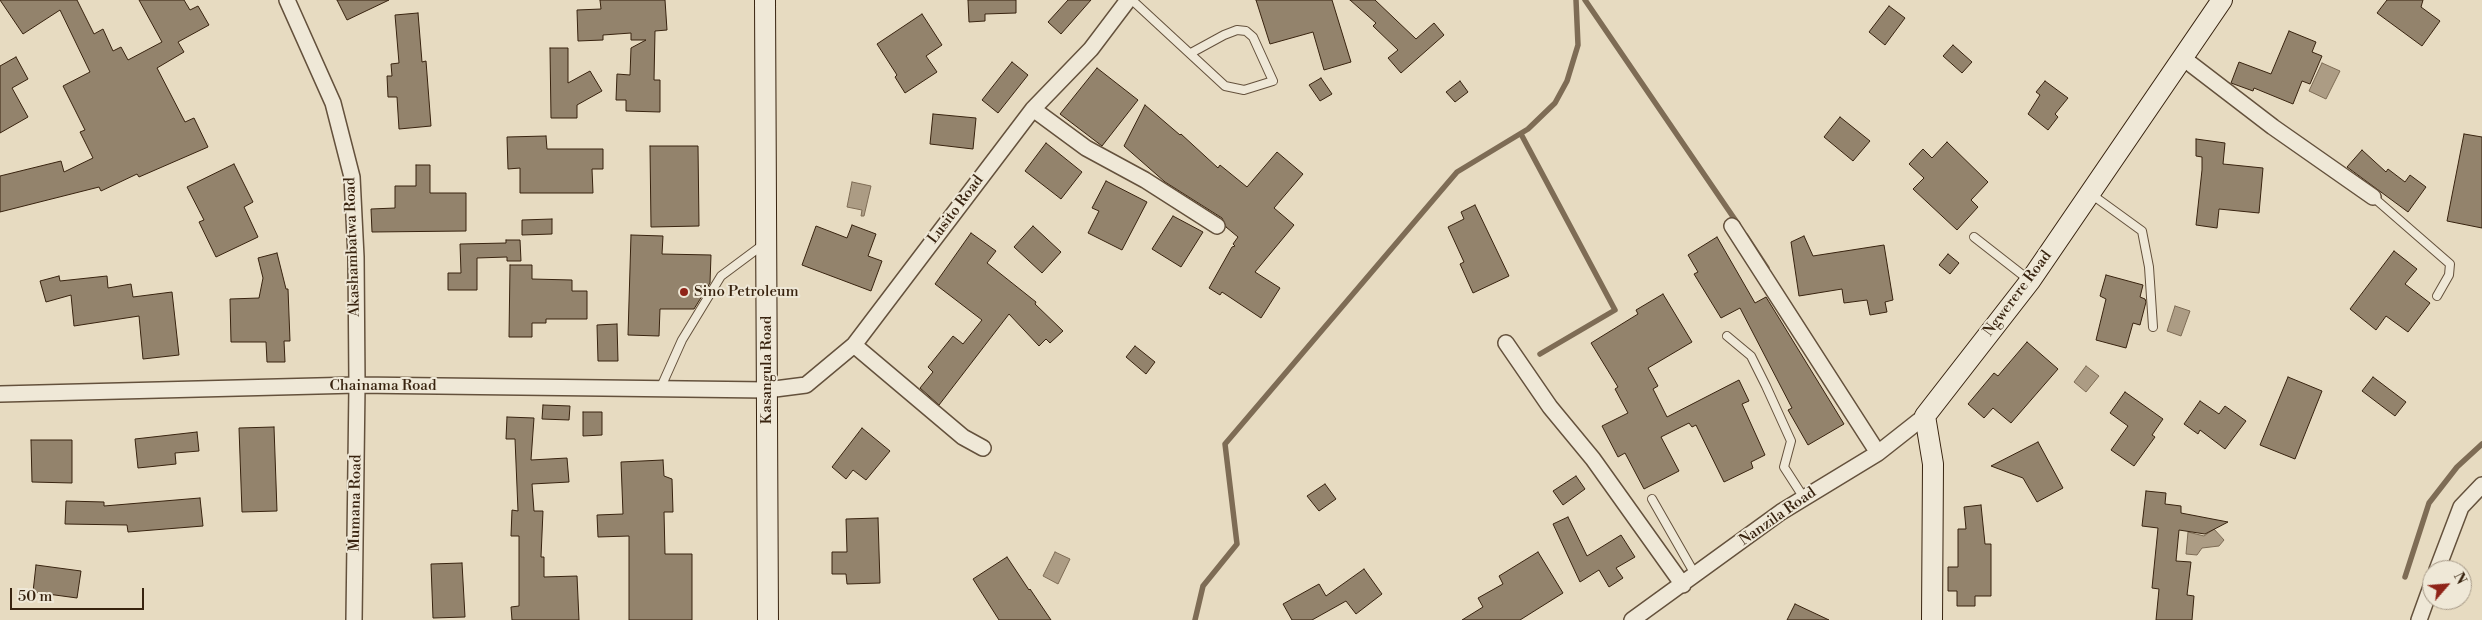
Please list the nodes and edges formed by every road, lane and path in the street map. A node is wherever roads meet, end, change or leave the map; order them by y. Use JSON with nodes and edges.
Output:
{"nodes":[{"id":1,"x":287,"y":0,"type":"edge"},
{"id":2,"x":765,"y":0,"type":"edge"},
{"id":3,"x":1128,"y":0,"type":"edge"},
{"id":4,"x":1132,"y":0,"type":"edge"},
{"id":5,"x":2222,"y":0,"type":"edge"},
{"id":6,"x":1191,"y":53,"type":"junction"},
{"id":7,"x":2183,"y":58,"type":"junction"},
{"id":8,"x":1033,"y":109,"type":"junction"},
{"id":9,"x":2090,"y":193,"type":"junction"},
{"id":10,"x":2373,"y":197,"type":"joint"},
{"id":11,"x":1217,"y":226,"type":"dead end"},
{"id":12,"x":1732,"y":226,"type":"dead end"},
{"id":13,"x":1974,"y":237,"type":"dead end"},
{"id":14,"x":766,"y":243,"type":"junction"},
{"id":15,"x":2030,"y":281,"type":"junction"},
{"id":16,"x":2437,"y":296,"type":"dead end"},
{"id":17,"x":2153,"y":327,"type":"dead end"},
{"id":18,"x":1727,"y":336,"type":"dead end"},
{"id":19,"x":1506,"y":343,"type":"dead end"},
{"id":20,"x":854,"y":345,"type":"junction"},
{"id":21,"x":357,"y":385,"type":"junction"},
{"id":22,"x":661,"y":387,"type":"junction"},
{"id":23,"x":767,"y":390,"type":"junction"},
{"id":24,"x":0,"y":394,"type":"edge"},
{"id":25,"x":1925,"y":416,"type":"junction"},
{"id":26,"x":983,"y":448,"type":"dead end"},
{"id":27,"x":1878,"y":453,"type":"junction"},
{"id":28,"x":2482,"y":485,"type":"edge"},
{"id":29,"x":1804,"y":498,"type":"junction"},
{"id":30,"x":1652,"y":500,"type":"dead end"},
{"id":31,"x":2441,"y":560,"type":"edge"},
{"id":32,"x":1696,"y":576,"type":"junction"},
{"id":33,"x":1683,"y":585,"type":"junction"},
{"id":34,"x":354,"y":620,"type":"edge"},
{"id":35,"x":768,"y":620,"type":"edge"},
{"id":36,"x":1632,"y":620,"type":"edge"},
{"id":37,"x":1932,"y":620,"type":"edge"}],
"edges":[{"from":1,"to":21,"type":"street","name":"Akashambatwa Road"},
{"from":2,"to":14,"type":"street","name":"Kasangula Road"},
{"from":3,"to":8,"type":"street","name":"Lusito Road"},
{"from":4,"to":6,"type":"lane"},
{"from":5,"to":7,"type":"street","name":"Ngwerere Road"},
{"from":6,"to":6,"type":"lane"},
{"from":7,"to":9,"type":"street","name":"Ngwerere Road"},
{"from":7,"to":10,"type":"street"},
{"from":8,"to":11,"type":"street"},
{"from":8,"to":20,"type":"street","name":"Lusito Road"},
{"from":9,"to":15,"type":"street","name":"Ngwerere Road"},
{"from":9,"to":17,"type":"lane"},
{"from":10,"to":16,"type":"lane"},
{"from":12,"to":27,"type":"street"},
{"from":13,"to":15,"type":"lane"},
{"from":14,"to":22,"type":"lane"},
{"from":14,"to":23,"type":"street","name":"Kasangula Road"},
{"from":15,"to":25,"type":"street","name":"Ngwerere Road"},
{"from":18,"to":29,"type":"lane"},
{"from":19,"to":33,"type":"street"},
{"from":20,"to":23,"type":"street","name":"Lusito Road"},
{"from":20,"to":26,"type":"street"},
{"from":21,"to":22,"type":"street","name":"Chainama Road"},
{"from":21,"to":24,"type":"street","name":"Chainama Road"},
{"from":21,"to":34,"type":"street","name":"Mumana Road"},
{"from":22,"to":23,"type":"street","name":"Chainama Road"},
{"from":23,"to":35,"type":"street","name":"Kasangula Road"},
{"from":25,"to":27,"type":"street","name":"Nanzila Road"},
{"from":25,"to":37,"type":"street"},
{"from":27,"to":29,"type":"street","name":"Nanzila Road"},
{"from":28,"to":31,"type":"street"},
{"from":29,"to":32,"type":"street","name":"Nanzila Road"},
{"from":30,"to":32,"type":"lane"},
{"from":32,"to":33,"type":"street","name":"Nanzila Road"},
{"from":33,"to":36,"type":"street","name":"Nanzila Road"}]}
